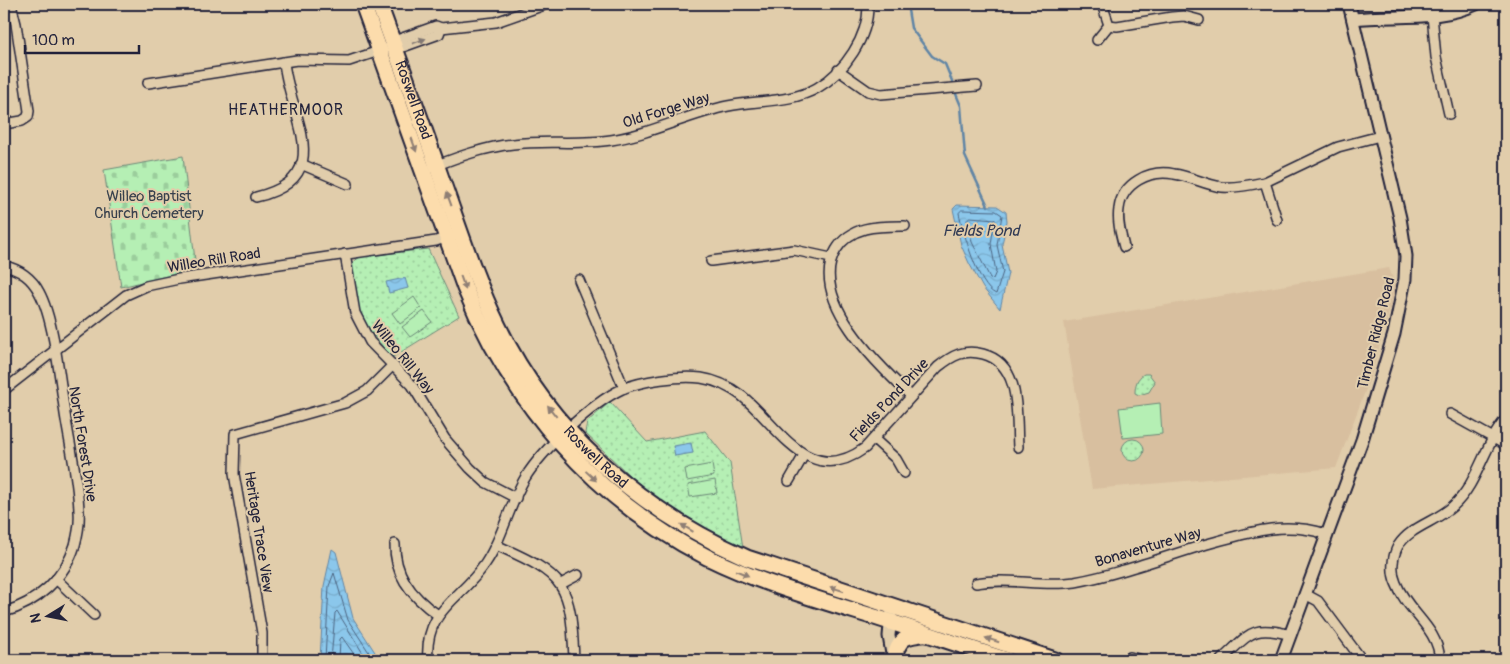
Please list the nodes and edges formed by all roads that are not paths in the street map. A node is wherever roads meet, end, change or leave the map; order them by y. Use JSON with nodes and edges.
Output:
{"nodes":[{"id":1,"x":11,"y":4,"type":"edge"},
{"id":2,"x":363,"y":4,"type":"edge"},
{"id":3,"x":379,"y":4,"type":"edge"},
{"id":4,"x":547,"y":4,"type":"edge"},
{"id":5,"x":868,"y":4,"type":"edge"},
{"id":6,"x":1102,"y":4,"type":"edge"},
{"id":7,"x":1349,"y":4,"type":"edge"},
{"id":8,"x":1476,"y":4,"type":"edge"},
{"id":9,"x":526,"y":7,"type":"edge"},
{"id":10,"x":1432,"y":15,"type":"junction"},
{"id":11,"x":1353,"y":19,"type":"junction"},
{"id":12,"x":1199,"y":20,"type":"dead end"},
{"id":13,"x":1109,"y":25,"type":"junction"},
{"id":14,"x":1097,"y":40,"type":"dead end"},
{"id":15,"x":394,"y":46,"type":"junction"},
{"id":16,"x":380,"y":51,"type":"junction"},
{"id":17,"x":284,"y":62,"type":"junction"},
{"id":18,"x":838,"y":70,"type":"junction"},
{"id":19,"x":148,"y":83,"type":"dead end"},
{"id":20,"x":977,"y":86,"type":"dead end"},
{"id":21,"x":1449,"y":114,"type":"dead end"},
{"id":22,"x":4,"y":124,"type":"edge"},
{"id":23,"x":1380,"y":136,"type":"junction"},
{"id":24,"x":301,"y":164,"type":"junction"},
{"id":25,"x":430,"y":168,"type":"junction"},
{"id":26,"x":1265,"y":182,"type":"junction"},
{"id":27,"x":348,"y":184,"type":"dead end"},
{"id":28,"x":256,"y":197,"type":"dead end"},
{"id":29,"x":1277,"y":220,"type":"dead end"},
{"id":30,"x":905,"y":226,"type":"dead end"},
{"id":31,"x":454,"y":235,"type":"junction"},
{"id":32,"x":1124,"y":247,"type":"dead end"},
{"id":33,"x":345,"y":254,"type":"junction"},
{"id":34,"x":831,"y":258,"type":"junction"},
{"id":35,"x":711,"y":261,"type":"dead end"},
{"id":36,"x":4,"y":266,"type":"edge"},
{"id":37,"x":579,"y":280,"type":"dead end"},
{"id":38,"x":55,"y":352,"type":"junction"},
{"id":39,"x":393,"y":365,"type":"junction"},
{"id":40,"x":624,"y":388,"type":"junction"},
{"id":41,"x":4,"y":390,"type":"edge"},
{"id":42,"x":911,"y":396,"type":"junction"},
{"id":43,"x":1450,"y":414,"type":"dead end"},
{"id":44,"x":1506,"y":419,"type":"edge"},
{"id":45,"x":569,"y":431,"type":"junction"},
{"id":46,"x":1494,"y":438,"type":"junction"},
{"id":47,"x":874,"y":439,"type":"junction"},
{"id":48,"x":557,"y":441,"type":"junction"},
{"id":49,"x":1506,"y":445,"type":"edge"},
{"id":50,"x":1018,"y":447,"type":"dead end"},
{"id":51,"x":804,"y":455,"type":"junction"},
{"id":52,"x":904,"y":473,"type":"dead end"},
{"id":53,"x":788,"y":480,"type":"dead end"},
{"id":54,"x":516,"y":498,"type":"junction"},
{"id":55,"x":1326,"y":534,"type":"junction"},
{"id":56,"x":395,"y":544,"type":"dead end"},
{"id":57,"x":496,"y":545,"type":"junction"},
{"id":58,"x":578,"y":575,"type":"dead end"},
{"id":59,"x":56,"y":579,"type":"junction"},
{"id":60,"x":976,"y":583,"type":"dead end"},
{"id":61,"x":562,"y":584,"type":"junction"},
{"id":62,"x":1305,"y":594,"type":"junction"},
{"id":63,"x":4,"y":612,"type":"edge"},
{"id":64,"x":891,"y":614,"type":"junction"},
{"id":65,"x":94,"y":615,"type":"dead end"},
{"id":66,"x":438,"y":615,"type":"junction"},
{"id":67,"x":927,"y":634,"type":"junction"},
{"id":68,"x":1291,"y":635,"type":"junction"},
{"id":69,"x":1130,"y":657,"type":"dead end"},
{"id":70,"x":262,"y":660,"type":"edge"},
{"id":71,"x":428,"y":660,"type":"edge"},
{"id":72,"x":574,"y":660,"type":"edge"},
{"id":73,"x":893,"y":660,"type":"edge"},
{"id":74,"x":1007,"y":660,"type":"edge"},
{"id":75,"x":1055,"y":660,"type":"edge"},
{"id":76,"x":1142,"y":660,"type":"edge"},
{"id":77,"x":1221,"y":660,"type":"edge"},
{"id":78,"x":1281,"y":660,"type":"edge"},
{"id":79,"x":1362,"y":660,"type":"edge"},
{"id":80,"x":1440,"y":660,"type":"edge"}],
"edges":[{"from":1,"to":22,"type":"street"},
{"from":2,"to":16,"type":"highway","name":"Roswell Road"},
{"from":3,"to":15,"type":"highway","name":"Roswell Road"},
{"from":4,"to":9,"type":"street"},
{"from":5,"to":18,"type":"street","name":"Old Forge Way"},
{"from":6,"to":13,"type":"street"},
{"from":7,"to":11,"type":"street","name":"Timber Ridge Road"},
{"from":8,"to":10,"type":"street"},
{"from":9,"to":15,"type":"street"},
{"from":10,"to":11,"type":"street"},
{"from":10,"to":21,"type":"street"},
{"from":11,"to":23,"type":"street","name":"Timber Ridge Road"},
{"from":12,"to":13,"type":"street"},
{"from":13,"to":14,"type":"street"},
{"from":15,"to":16,"type":"street"},
{"from":15,"to":25,"type":"highway","name":"Roswell Road"},
{"from":16,"to":17,"type":"street"},
{"from":16,"to":25,"type":"highway","name":"Roswell Road","one_way":true},
{"from":17,"to":19,"type":"street"},
{"from":17,"to":24,"type":"street"},
{"from":18,"to":20,"type":"street"},
{"from":18,"to":25,"type":"street","name":"Old Forge Way"},
{"from":23,"to":26,"type":"street"},
{"from":23,"to":55,"type":"street","name":"Timber Ridge Road"},
{"from":24,"to":27,"type":"street"},
{"from":24,"to":28,"type":"street"},
{"from":25,"to":31,"type":"highway","name":"Roswell Road"},
{"from":26,"to":29,"type":"street"},
{"from":26,"to":32,"type":"street"},
{"from":30,"to":34,"type":"street"},
{"from":31,"to":33,"type":"street","name":"Willeo Rill Road"},
{"from":45,"to":31,"type":"highway","name":"Roswell Road","one_way":true},
{"from":31,"to":48,"type":"highway","name":"Roswell Road","one_way":true},
{"from":33,"to":38,"type":"street","name":"Willeo Rill Road"},
{"from":33,"to":39,"type":"street","name":"Willeo Rill Way"},
{"from":34,"to":35,"type":"street"},
{"from":34,"to":42,"type":"street"},
{"from":36,"to":38,"type":"street","name":"North Forest Drive"},
{"from":37,"to":40,"type":"street"},
{"from":38,"to":41,"type":"street","name":"Willeo Rill Road"},
{"from":38,"to":59,"type":"street","name":"North Forest Drive"},
{"from":39,"to":54,"type":"street","name":"Willeo Rill Way"},
{"from":39,"to":70,"type":"street","name":"Heritage Trace View"},
{"from":40,"to":45,"type":"street","name":"Fields Pond Drive"},
{"from":40,"to":51,"type":"street","name":"Fields Pond Drive"},
{"from":42,"to":47,"type":"street","name":"Fields Pond Drive"},
{"from":42,"to":50,"type":"street","name":"Fields Pond Drive"},
{"from":43,"to":46,"type":"street"},
{"from":44,"to":46,"type":"street"},
{"from":45,"to":48,"type":"street","name":"Fields Pond Drive"},
{"from":64,"to":45,"type":"highway","name":"Roswell Road","one_way":true},
{"from":46,"to":49,"type":"street"},
{"from":46,"to":80,"type":"street"},
{"from":47,"to":51,"type":"street","name":"Fields Pond Drive"},
{"from":47,"to":52,"type":"street"},
{"from":48,"to":54,"type":"street","name":"Fields Pond Drive"},
{"from":48,"to":64,"type":"highway","name":"Roswell Road","one_way":true},
{"from":51,"to":53,"type":"street"},
{"from":54,"to":57,"type":"street","name":"Fields Pond Drive"},
{"from":55,"to":60,"type":"street","name":"Bonaventure Way"},
{"from":55,"to":62,"type":"street","name":"Timber Ridge Road"},
{"from":56,"to":66,"type":"street"},
{"from":57,"to":61,"type":"street"},
{"from":57,"to":66,"type":"street","name":"Fields Pond Drive"},
{"from":58,"to":61,"type":"street"},
{"from":59,"to":63,"type":"street","name":"North Forest Drive"},
{"from":59,"to":65,"type":"street"},
{"from":61,"to":72,"type":"street"},
{"from":62,"to":68,"type":"street","name":"Timber Ridge Road"},
{"from":62,"to":79,"type":"street"},
{"from":64,"to":67,"type":"highway","name":"Roswell Road"},
{"from":64,"to":73,"type":"street"},
{"from":75,"to":64,"type":"highway","name":"Roswell Road","one_way":true},
{"from":66,"to":71,"type":"street","name":"Fields Pond Drive"},
{"from":67,"to":73,"type":"main road"},
{"from":67,"to":74,"type":"highway","name":"Roswell Road"},
{"from":68,"to":77,"type":"street"},
{"from":68,"to":78,"type":"street","name":"Timber Ridge Road"},
{"from":69,"to":76,"type":"street"}]}
